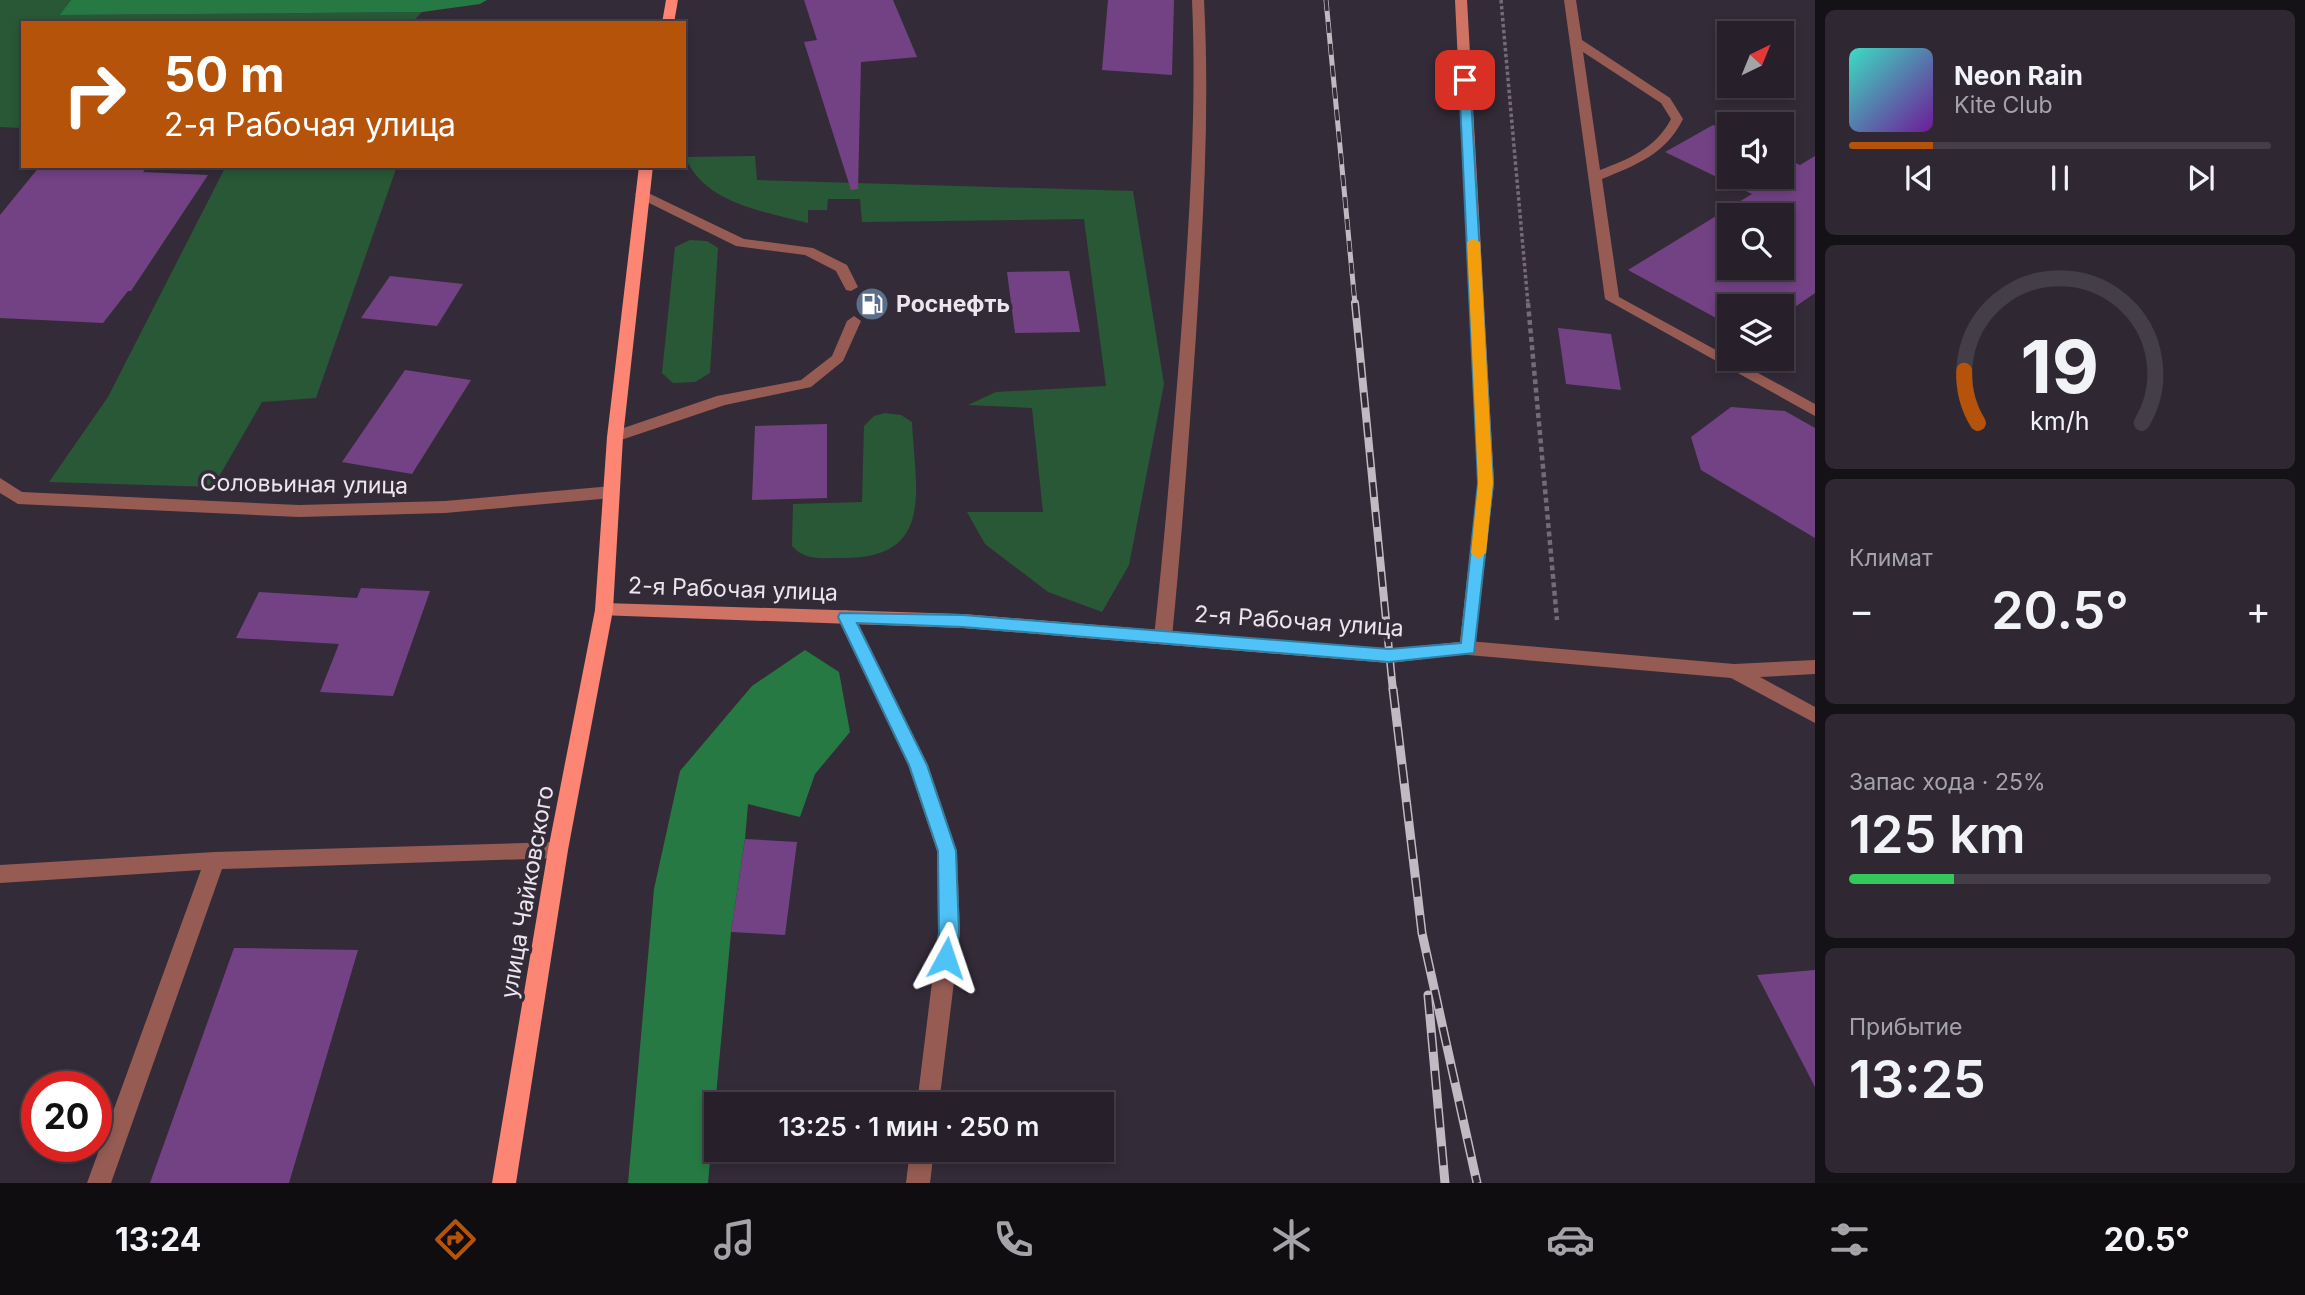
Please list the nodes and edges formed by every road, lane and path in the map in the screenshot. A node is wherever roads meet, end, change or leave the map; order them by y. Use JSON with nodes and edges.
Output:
{"nodes":[{"id":1,"x":1198,"y":0,"type":"edge"},
{"id":2,"x":1461,"y":0,"type":"edge"},
{"id":3,"x":1501,"y":0,"type":"edge"},
{"id":4,"x":1570,"y":0,"type":"edge"},
{"id":5,"x":670,"y":1,"type":"edge"},
{"id":6,"x":668,"y":21,"type":"edge"},
{"id":7,"x":1576,"y":42,"type":"junction"},
{"id":8,"x":646,"y":168,"type":"edge"},
{"id":9,"x":1595,"y":177,"type":"junction"},
{"id":10,"x":642,"y":194,"type":"junction"},
{"id":11,"x":851,"y":287,"type":"dead end"},
{"id":12,"x":854,"y":321,"type":"dead end"},
{"id":13,"x":1815,"y":411,"type":"edge"},
{"id":14,"x":615,"y":437,"type":"junction"},
{"id":15,"x":0,"y":484,"type":"edge"},
{"id":16,"x":612,"y":492,"type":"junction"},
{"id":17,"x":604,"y":610,"type":"junction"},
{"id":18,"x":846,"y":617,"type":"junction"},
{"id":19,"x":1163,"y":637,"type":"junction"},
{"id":20,"x":1468,"y":648,"type":"junction"},
{"id":21,"x":1560,"y":656,"type":"junction"},
{"id":22,"x":1815,"y":667,"type":"edge"},
{"id":23,"x":1734,"y":671,"type":"junction"},
{"id":24,"x":1815,"y":716,"type":"edge"},
{"id":25,"x":558,"y":850,"type":"junction"},
{"id":26,"x":215,"y":861,"type":"junction"},
{"id":27,"x":0,"y":874,"type":"edge"},
{"id":28,"x":929,"y":1092,"type":"edge"},
{"id":29,"x":921,"y":1162,"type":"edge"},
{"id":30,"x":99,"y":1183,"type":"edge"},
{"id":31,"x":505,"y":1183,"type":"edge"},
{"id":32,"x":918,"y":1183,"type":"edge"}],
"edges":[{"from":1,"to":19,"type":"street"},
{"from":2,"to":20,"type":"main road"},
{"from":3,"to":21,"type":"path"},
{"from":4,"to":7,"type":"street"},
{"from":5,"to":6,"type":"main road"},
{"from":7,"to":9,"type":"street"},
{"from":7,"to":9,"type":"street"},
{"from":8,"to":10,"type":"main road"},
{"from":9,"to":13,"type":"street"},
{"from":10,"to":11,"type":"street"},
{"from":10,"to":14,"type":"main road"},
{"from":12,"to":14,"type":"street"},
{"from":14,"to":16,"type":"main road"},
{"from":15,"to":16,"type":"street","name":"Соловьиная улица"},
{"from":16,"to":17,"type":"main road"},
{"from":17,"to":18,"type":"main road","name":"2-я Рабочая улица"},
{"from":17,"to":25,"type":"main road","name":"улица Чайковского"},
{"from":18,"to":19,"type":"main road","name":"2-я Рабочая улица"},
{"from":18,"to":28,"type":"street"},
{"from":19,"to":20,"type":"main road","name":"2-я Рабочая улица"},
{"from":20,"to":21,"type":"street"},
{"from":21,"to":23,"type":"street"},
{"from":22,"to":23,"type":"street"},
{"from":23,"to":24,"type":"street"},
{"from":25,"to":26,"type":"street"},
{"from":25,"to":31,"type":"main road","name":"улица Чайковского"},
{"from":26,"to":27,"type":"street"},
{"from":26,"to":30,"type":"street"},
{"from":29,"to":32,"type":"street"}]}
